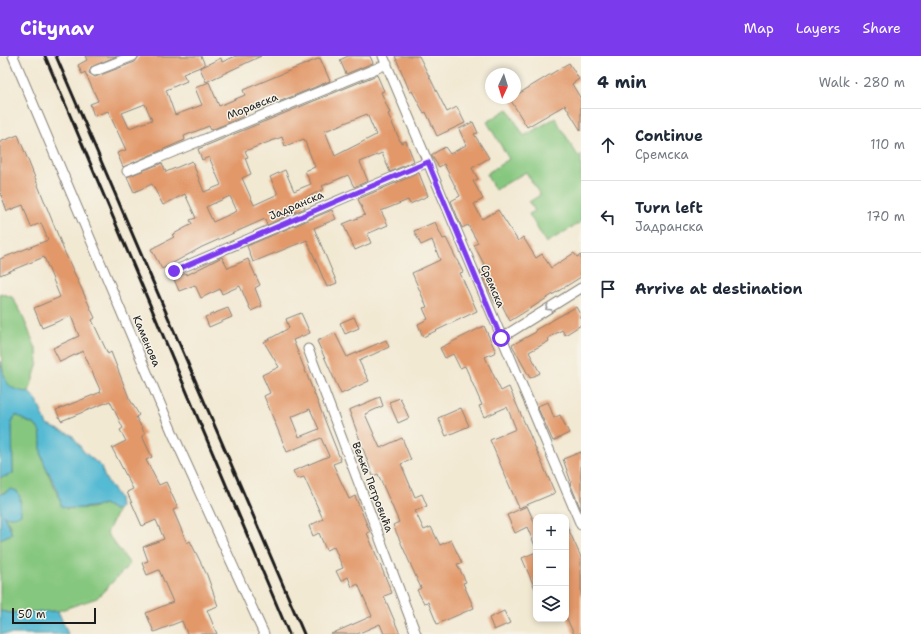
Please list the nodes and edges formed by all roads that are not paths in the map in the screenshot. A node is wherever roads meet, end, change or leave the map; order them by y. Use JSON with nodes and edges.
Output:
{"nodes":[{"id":1,"x":14,"y":56,"type":"edge"},
{"id":2,"x":133,"y":56,"type":"edge"},
{"id":3,"x":385,"y":60,"type":"edge"},
{"id":4,"x":95,"y":71,"type":"dead end"},
{"id":5,"x":428,"y":162,"type":"junction"},
{"id":6,"x":127,"y":171,"type":"dead end"},
{"id":7,"x":174,"y":271,"type":"dead end"},
{"id":8,"x":581,"y":288,"type":"edge"},
{"id":9,"x":501,"y":338,"type":"junction"},
{"id":10,"x":308,"y":349,"type":"dead end"},
{"id":11,"x":581,"y":526,"type":"edge"},
{"id":12,"x":264,"y":634,"type":"edge"},
{"id":13,"x":416,"y":634,"type":"edge"}],
"edges":[{"from":1,"to":12,"type":"street","name":"Каменова"},
{"from":2,"to":4,"type":"street"},
{"from":3,"to":5,"type":"street","name":"Сремска"},
{"from":3,"to":6,"type":"street","name":"Моравска"},
{"from":5,"to":7,"type":"street","name":"Јадранска"},
{"from":5,"to":9,"type":"street","name":"Сремска"},
{"from":8,"to":9,"type":"street","one_way":true},
{"from":9,"to":11,"type":"street","name":"Сремска"},
{"from":10,"to":13,"type":"street","name":"Вељка Петровића"}]}
